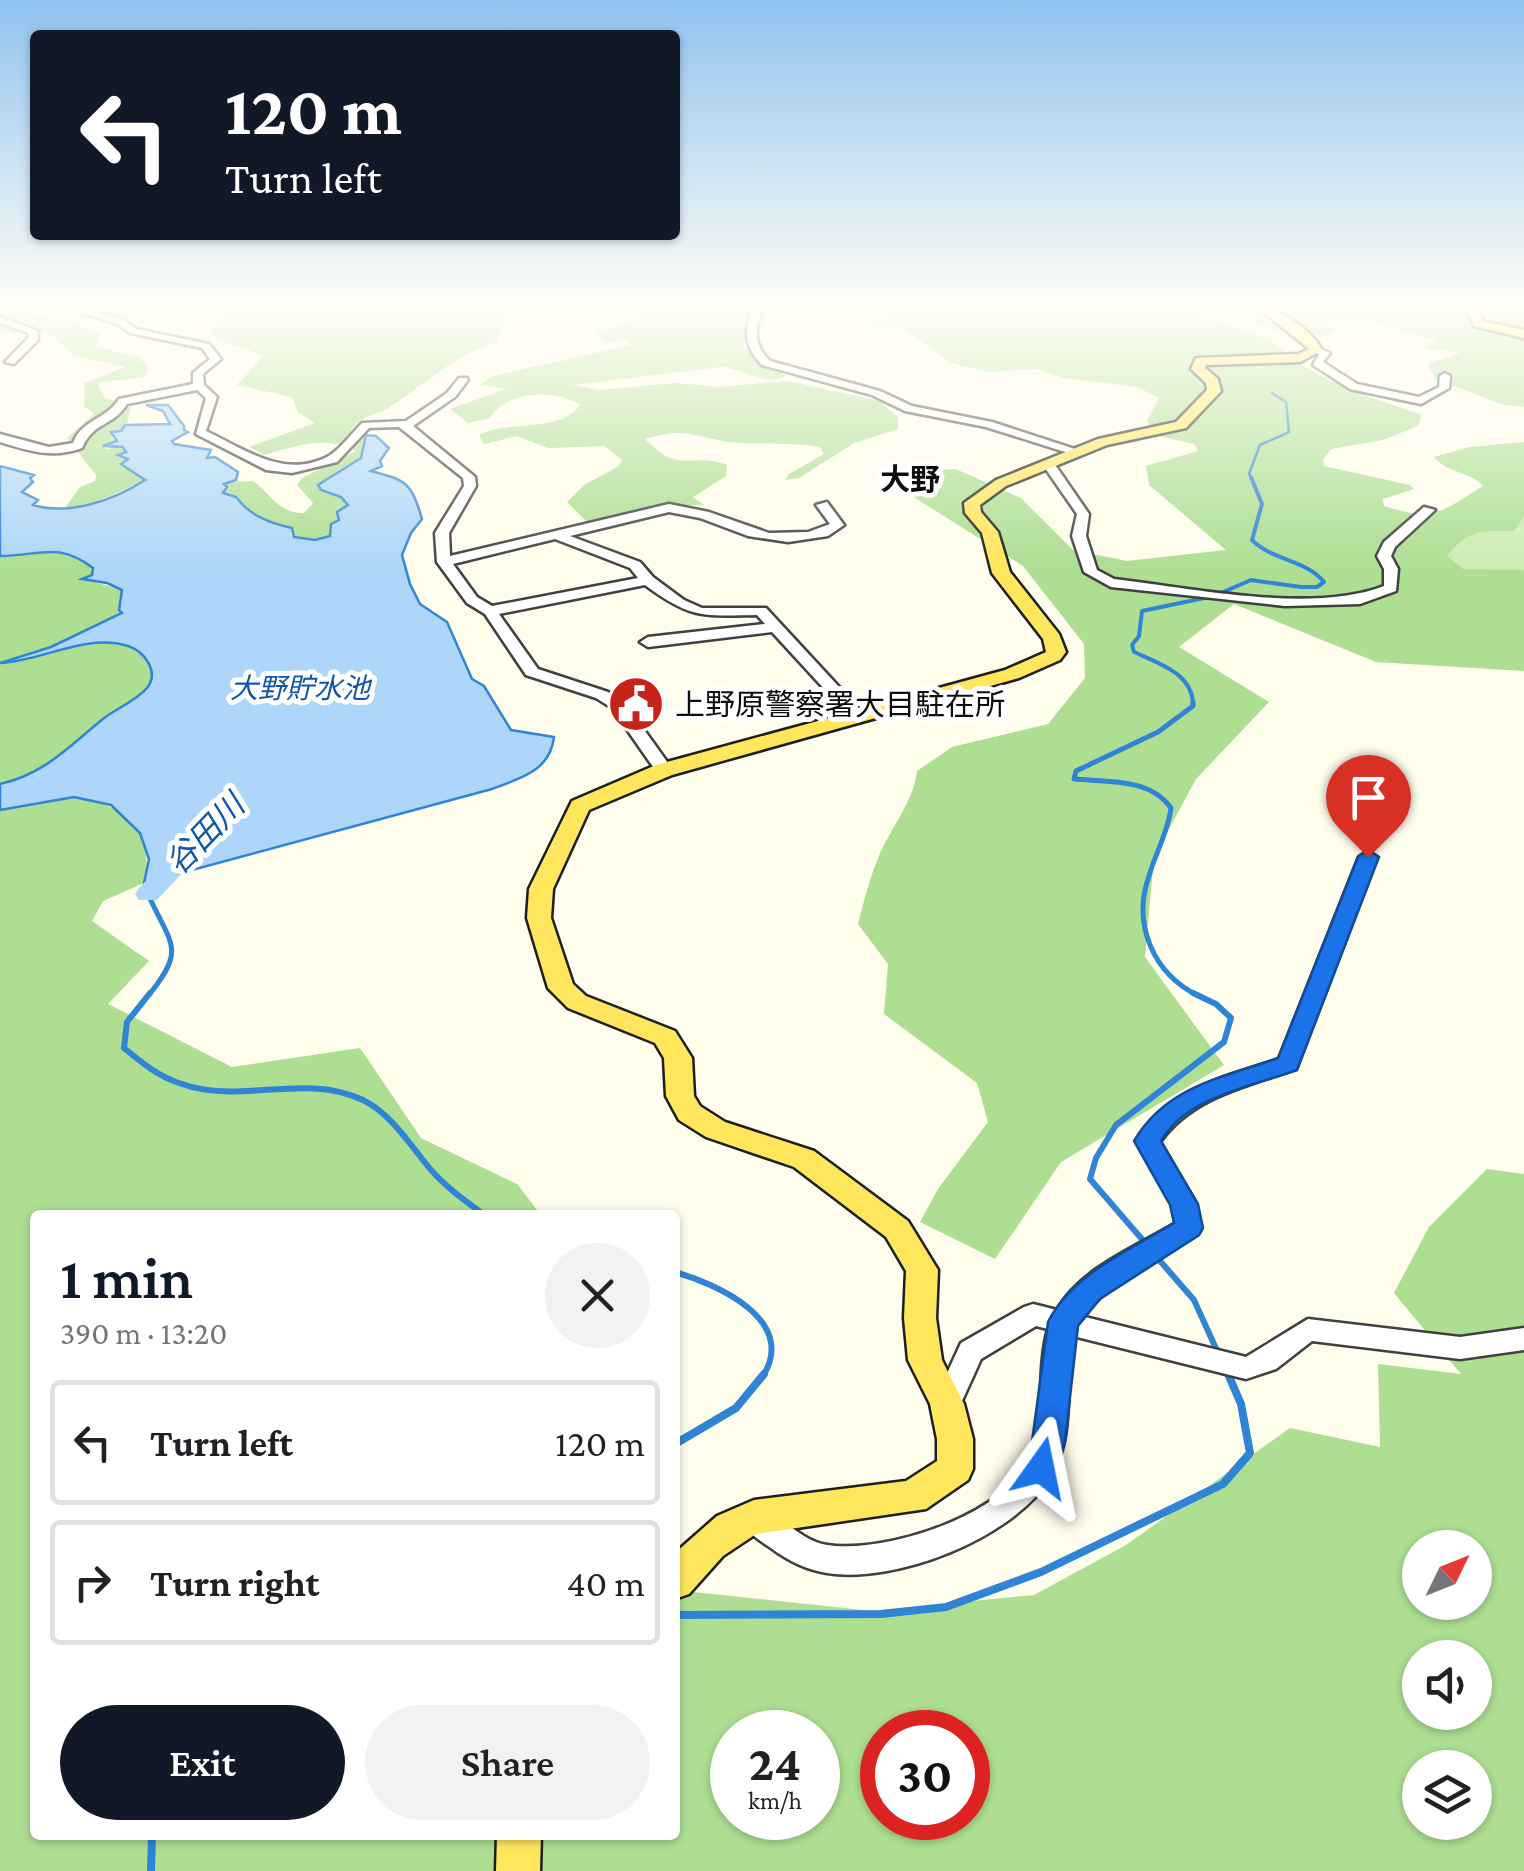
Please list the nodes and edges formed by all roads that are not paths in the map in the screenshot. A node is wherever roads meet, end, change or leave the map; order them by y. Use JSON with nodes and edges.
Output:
{"nodes":[{"id":1,"x":157,"y":394,"type":"edge"},
{"id":2,"x":209,"y":394,"type":"edge"},
{"id":3,"x":452,"y":394,"type":"edge"},
{"id":4,"x":879,"y":394,"type":"edge"},
{"id":5,"x":1210,"y":394,"type":"edge"},
{"id":6,"x":1388,"y":394,"type":"edge"},
{"id":7,"x":1432,"y":394,"type":"edge"},
{"id":8,"x":400,"y":423,"type":"junction"},
{"id":9,"x":0,"y":438,"type":"edge"},
{"id":10,"x":1078,"y":452,"type":"junction"},
{"id":11,"x":1049,"y":465,"type":"junction"},
{"id":12,"x":822,"y":505,"type":"dead end"},
{"id":13,"x":1429,"y":510,"type":"dead end"},
{"id":14,"x":553,"y":534,"type":"junction"},
{"id":15,"x":444,"y":562,"type":"junction"},
{"id":16,"x":648,"y":580,"type":"junction"},
{"id":17,"x":490,"y":611,"type":"junction"},
{"id":18,"x":776,"y":627,"type":"junction"},
{"id":19,"x":648,"y":642,"type":"dead end"},
{"id":20,"x":856,"y":715,"type":"junction"},
{"id":21,"x":664,"y":770,"type":"junction"},
{"id":22,"x":1368,"y":857,"type":"dead end"},
{"id":23,"x":1063,"y":1322,"type":"junction"},
{"id":24,"x":1524,"y":1338,"type":"edge"},
{"id":25,"x":947,"y":1404,"type":"junction"},
{"id":26,"x":754,"y":1517,"type":"junction"},
{"id":27,"x":680,"y":1575,"type":"edge"},
{"id":28,"x":518,"y":1840,"type":"edge"},
{"id":29,"x":518,"y":1871,"type":"edge"}],
"edges":[{"from":1,"to":9,"type":"street"},
{"from":2,"to":8,"type":"street"},
{"from":3,"to":8,"type":"street"},
{"from":4,"to":10,"type":"street"},
{"from":5,"to":10,"type":"main road"},
{"from":6,"to":7,"type":"street"},
{"from":8,"to":15,"type":"street"},
{"from":10,"to":11,"type":"main road"},
{"from":11,"to":13,"type":"street"},
{"from":11,"to":20,"type":"main road"},
{"from":12,"to":14,"type":"street"},
{"from":14,"to":15,"type":"street"},
{"from":14,"to":16,"type":"street"},
{"from":15,"to":17,"type":"street"},
{"from":16,"to":17,"type":"street"},
{"from":16,"to":18,"type":"street"},
{"from":17,"to":21,"type":"street"},
{"from":18,"to":19,"type":"street"},
{"from":18,"to":20,"type":"street"},
{"from":20,"to":21,"type":"main road"},
{"from":21,"to":25,"type":"main road"},
{"from":22,"to":23,"type":"street"},
{"from":23,"to":24,"type":"street"},
{"from":23,"to":25,"type":"street"},
{"from":23,"to":26,"type":"street"},
{"from":25,"to":26,"type":"main road"},
{"from":26,"to":27,"type":"main road"},
{"from":28,"to":29,"type":"main road"}]}
